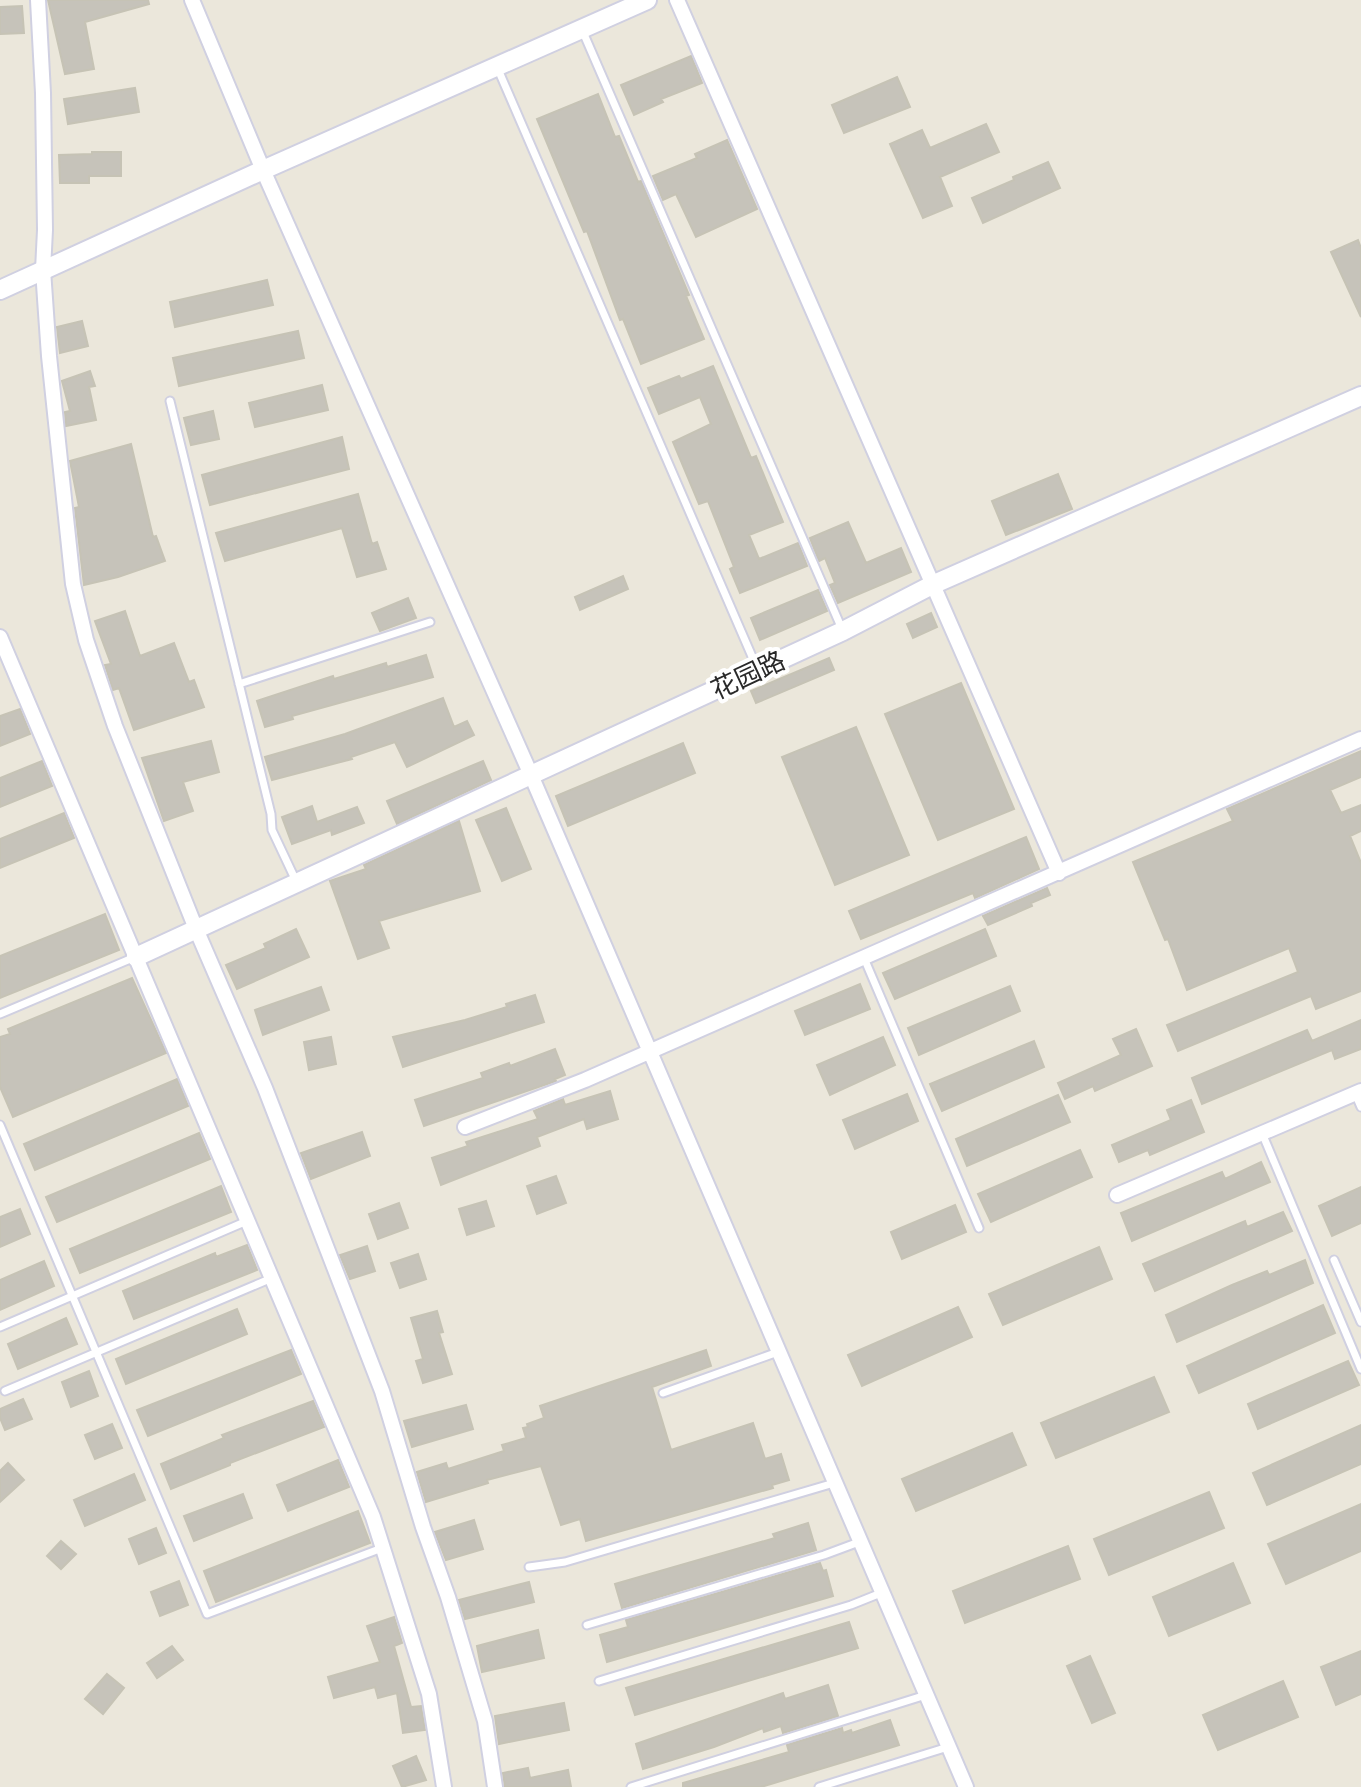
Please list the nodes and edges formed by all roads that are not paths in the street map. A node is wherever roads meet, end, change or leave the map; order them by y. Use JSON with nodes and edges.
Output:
{"nodes":[{"id":1,"x":38,"y":0,"type":"edge"},
{"id":2,"x":192,"y":0,"type":"edge"},
{"id":3,"x":647,"y":0,"type":"edge"},
{"id":4,"x":677,"y":0,"type":"edge"},
{"id":5,"x":581,"y":29,"type":"junction"},
{"id":6,"x":497,"y":67,"type":"junction"},
{"id":7,"x":263,"y":170,"type":"junction"},
{"id":8,"x":43,"y":270,"type":"junction"},
{"id":9,"x":0,"y":290,"type":"edge"},
{"id":10,"x":1361,"y":396,"type":"edge"},
{"id":11,"x":170,"y":401,"type":"dead end"},
{"id":12,"x":932,"y":585,"type":"junction"},
{"id":13,"x":430,"y":622,"type":"dead end"},
{"id":14,"x":843,"y":631,"type":"junction"},
{"id":15,"x":0,"y":637,"type":"edge"},
{"id":16,"x":758,"y":670,"type":"junction"},
{"id":17,"x":239,"y":684,"type":"junction"},
{"id":18,"x":1361,"y":739,"type":"edge"},
{"id":19,"x":531,"y":775,"type":"junction"},
{"id":20,"x":1059,"y":873,"type":"junction"},
{"id":21,"x":296,"y":882,"type":"junction"},
{"id":22,"x":196,"y":929,"type":"junction"},
{"id":23,"x":136,"y":957,"type":"junction"},
{"id":24,"x":864,"y":958,"type":"junction"},
{"id":25,"x":0,"y":1014,"type":"edge"},
{"id":26,"x":649,"y":1051,"type":"junction"},
{"id":27,"x":1359,"y":1097,"type":"edge"},
{"id":28,"x":0,"y":1125,"type":"edge"},
{"id":29,"x":465,"y":1127,"type":"dead end"},
{"id":30,"x":1262,"y":1133,"type":"junction"},
{"id":31,"x":1117,"y":1195,"type":"dead end"},
{"id":32,"x":247,"y":1221,"type":"junction"},
{"id":33,"x":979,"y":1228,"type":"dead end"},
{"id":34,"x":1334,"y":1260,"type":"dead end"},
{"id":35,"x":272,"y":1278,"type":"junction"},
{"id":36,"x":73,"y":1296,"type":"junction"},
{"id":37,"x":1361,"y":1322,"type":"edge"},
{"id":38,"x":0,"y":1327,"type":"edge"},
{"id":39,"x":778,"y":1352,"type":"junction"},
{"id":40,"x":96,"y":1353,"type":"junction"},
{"id":41,"x":1361,"y":1369,"type":"edge"},
{"id":42,"x":5,"y":1391,"type":"dead end"},
{"id":43,"x":663,"y":1393,"type":"dead end"},
{"id":44,"x":834,"y":1483,"type":"junction"},
{"id":45,"x":859,"y":1542,"type":"junction"},
{"id":46,"x":382,"y":1548,"type":"junction"},
{"id":47,"x":529,"y":1567,"type":"dead end"},
{"id":48,"x":881,"y":1593,"type":"junction"},
{"id":49,"x":587,"y":1625,"type":"dead end"},
{"id":50,"x":599,"y":1681,"type":"dead end"},
{"id":51,"x":926,"y":1695,"type":"junction"},
{"id":52,"x":948,"y":1747,"type":"junction"},
{"id":53,"x":444,"y":1787,"type":"edge"},
{"id":54,"x":495,"y":1787,"type":"edge"},
{"id":55,"x":631,"y":1787,"type":"edge"},
{"id":56,"x":819,"y":1787,"type":"edge"},
{"id":57,"x":966,"y":1787,"type":"edge"}],
"edges":[{"from":1,"to":8,"type":"street"},
{"from":2,"to":7,"type":"street"},
{"from":3,"to":5,"type":"street"},
{"from":4,"to":12,"type":"street"},
{"from":5,"to":6,"type":"street"},
{"from":5,"to":14,"type":"lane"},
{"from":6,"to":7,"type":"street"},
{"from":6,"to":16,"type":"lane"},
{"from":7,"to":8,"type":"street"},
{"from":7,"to":19,"type":"street"},
{"from":8,"to":9,"type":"street"},
{"from":8,"to":22,"type":"street"},
{"from":10,"to":12,"type":"street","name":"花园路"},
{"from":11,"to":17,"type":"lane"},
{"from":12,"to":14,"type":"street","name":"花园路"},
{"from":12,"to":20,"type":"street"},
{"from":13,"to":17,"type":"lane"},
{"from":14,"to":16,"type":"street","name":"花园路"},
{"from":15,"to":23,"type":"street"},
{"from":16,"to":19,"type":"street","name":"花园路"},
{"from":17,"to":21,"type":"lane"},
{"from":18,"to":20,"type":"street"},
{"from":19,"to":21,"type":"street","name":"花园路"},
{"from":19,"to":26,"type":"street"},
{"from":20,"to":24,"type":"street"},
{"from":21,"to":22,"type":"street","name":"花园路"},
{"from":22,"to":23,"type":"street","name":"花园路"},
{"from":22,"to":54,"type":"street"},
{"from":23,"to":25,"type":"lane"},
{"from":23,"to":32,"type":"street"},
{"from":24,"to":26,"type":"street"},
{"from":24,"to":33,"type":"lane"},
{"from":26,"to":29,"type":"street"},
{"from":26,"to":39,"type":"street"},
{"from":27,"to":30,"type":"street"},
{"from":28,"to":36,"type":"lane"},
{"from":30,"to":31,"type":"street"},
{"from":30,"to":41,"type":"lane"},
{"from":32,"to":35,"type":"street"},
{"from":32,"to":36,"type":"lane"},
{"from":34,"to":37,"type":"lane"},
{"from":35,"to":40,"type":"lane"},
{"from":35,"to":46,"type":"street"},
{"from":36,"to":38,"type":"lane"},
{"from":36,"to":40,"type":"lane"},
{"from":39,"to":43,"type":"lane"},
{"from":39,"to":44,"type":"street"},
{"from":40,"to":42,"type":"lane"},
{"from":40,"to":46,"type":"lane"},
{"from":44,"to":45,"type":"street"},
{"from":44,"to":47,"type":"lane"},
{"from":45,"to":48,"type":"street"},
{"from":45,"to":49,"type":"lane"},
{"from":46,"to":53,"type":"street"},
{"from":48,"to":50,"type":"lane"},
{"from":48,"to":51,"type":"street"},
{"from":51,"to":52,"type":"street"},
{"from":51,"to":55,"type":"lane"},
{"from":52,"to":56,"type":"lane"},
{"from":52,"to":57,"type":"street"}]}
